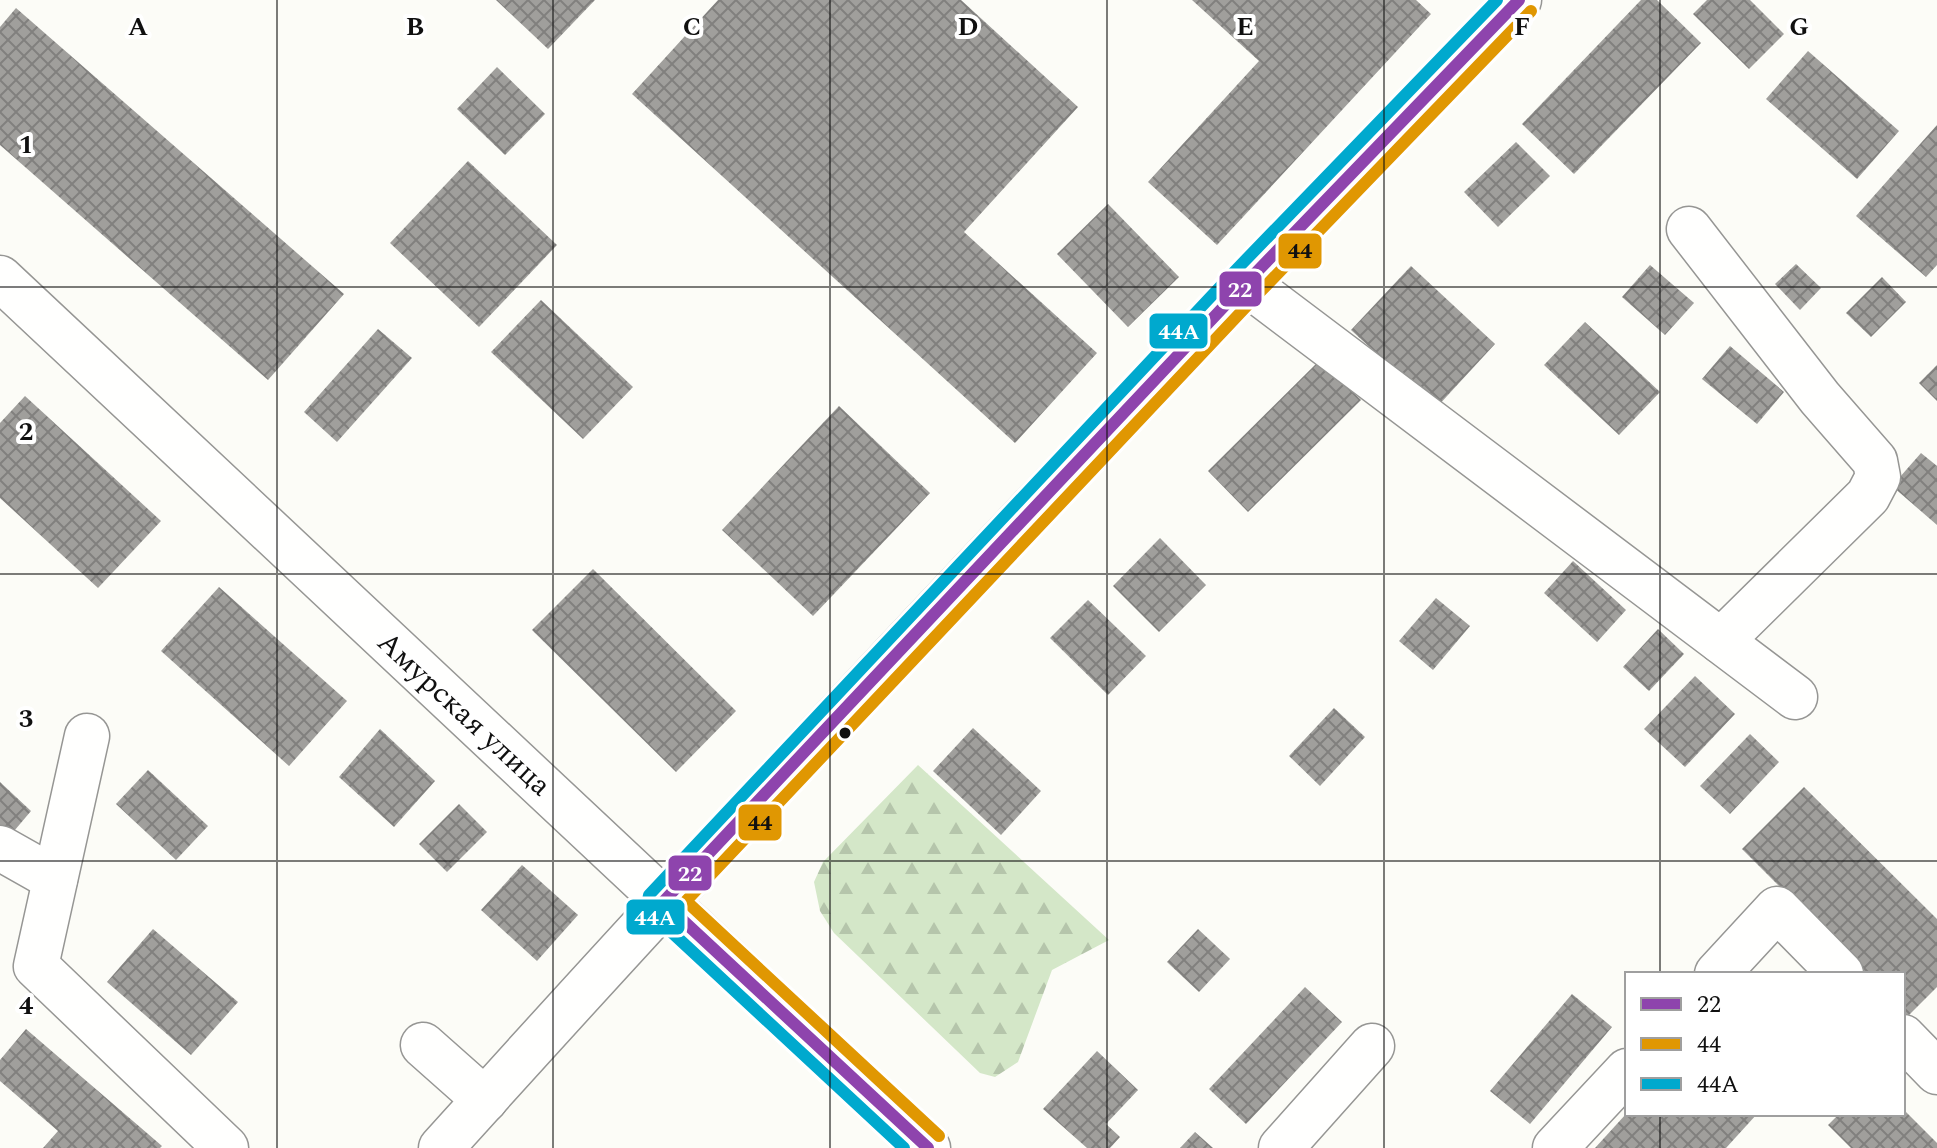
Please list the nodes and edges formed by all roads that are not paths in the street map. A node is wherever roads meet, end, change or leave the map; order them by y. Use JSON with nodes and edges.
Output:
{"nodes":[{"id":1,"x":1519,"y":0,"type":"edge"},
{"id":2,"x":1689,"y":229,"type":"dead end"},
{"id":3,"x":0,"y":278,"type":"edge"},
{"id":4,"x":1246,"y":283,"type":"junction"},
{"id":5,"x":1721,"y":641,"type":"junction"},
{"id":6,"x":1795,"y":697,"type":"dead end"},
{"id":7,"x":87,"y":736,"type":"dead end"},
{"id":8,"x":0,"y":848,"type":"edge"},
{"id":9,"x":55,"y":879,"type":"junction"},
{"id":10,"x":663,"y":902,"type":"junction"},
{"id":11,"x":1719,"y":972,"type":"edge"},
{"id":12,"x":1839,"y":972,"type":"edge"},
{"id":13,"x":1905,"y":1039,"type":"edge"},
{"id":14,"x":423,"y":1045,"type":"dead end"},
{"id":15,"x":1372,"y":1046,"type":"dead end"},
{"id":16,"x":1937,"y":1072,"type":"edge"},
{"id":17,"x":1625,"y":1073,"type":"edge"},
{"id":18,"x":485,"y":1100,"type":"junction"},
{"id":19,"x":443,"y":1147,"type":"edge"},
{"id":20,"x":226,"y":1148,"type":"edge"},
{"id":21,"x":928,"y":1148,"type":"edge"},
{"id":22,"x":1281,"y":1148,"type":"edge"},
{"id":23,"x":1555,"y":1148,"type":"edge"}],
"edges":[{"from":1,"to":4,"type":"street"},
{"from":2,"to":5,"type":"street"},
{"from":3,"to":10,"type":"street","name":"Амурская улица"},
{"from":4,"to":5,"type":"street"},
{"from":4,"to":10,"type":"street"},
{"from":5,"to":6,"type":"street"},
{"from":7,"to":9,"type":"street"},
{"from":8,"to":9,"type":"street"},
{"from":9,"to":20,"type":"street"},
{"from":10,"to":18,"type":"street"},
{"from":10,"to":21,"type":"street","name":"Амурская улица"},
{"from":11,"to":12,"type":"street"},
{"from":13,"to":16,"type":"street"},
{"from":14,"to":18,"type":"street"},
{"from":15,"to":22,"type":"street"},
{"from":17,"to":23,"type":"street"},
{"from":18,"to":19,"type":"street"}]}
